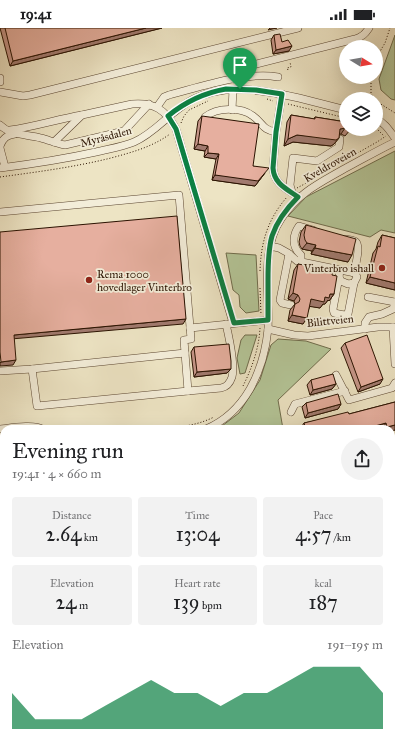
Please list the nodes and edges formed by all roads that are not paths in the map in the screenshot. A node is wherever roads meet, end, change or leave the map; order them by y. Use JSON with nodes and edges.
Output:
{"nodes":[{"id":1,"x":298,"y":28,"type":"edge"},
{"id":2,"x":369,"y":28,"type":"edge"},
{"id":3,"x":0,"y":78,"type":"edge"},
{"id":4,"x":278,"y":78,"type":"dead end"},
{"id":5,"x":233,"y":79,"type":"junction"},
{"id":6,"x":0,"y":82,"type":"edge"},
{"id":7,"x":233,"y":89,"type":"junction"},
{"id":8,"x":0,"y":92,"type":"edge"},
{"id":9,"x":282,"y":94,"type":"junction"},
{"id":10,"x":149,"y":104,"type":"junction"},
{"id":11,"x":157,"y":107,"type":"junction"},
{"id":12,"x":339,"y":108,"type":"edge"},
{"id":13,"x":232,"y":110,"type":"junction"},
{"id":14,"x":82,"y":115,"type":"junction"},
{"id":15,"x":168,"y":116,"type":"junction"},
{"id":16,"x":205,"y":117,"type":"edge"},
{"id":17,"x":383,"y":123,"type":"edge"},
{"id":18,"x":0,"y":125,"type":"edge"},
{"id":19,"x":8,"y":131,"type":"junction"},
{"id":20,"x":276,"y":132,"type":"junction"},
{"id":21,"x":15,"y":134,"type":"junction"},
{"id":22,"x":395,"y":138,"type":"edge"},
{"id":23,"x":340,"y":139,"type":"edge"},
{"id":24,"x":54,"y":142,"type":"junction"},
{"id":25,"x":395,"y":142,"type":"edge"},
{"id":26,"x":0,"y":147,"type":"edge"},
{"id":27,"x":3,"y":168,"type":"edge"},
{"id":28,"x":292,"y":192,"type":"junction"},
{"id":29,"x":298,"y":197,"type":"junction"},
{"id":30,"x":0,"y":212,"type":"edge"},
{"id":31,"x":323,"y":232,"type":"edge"},
{"id":32,"x":337,"y":236,"type":"edge"},
{"id":33,"x":270,"y":246,"type":"junction"},
{"id":34,"x":289,"y":254,"type":"junction"},
{"id":35,"x":301,"y":262,"type":"junction"},
{"id":36,"x":339,"y":273,"type":"junction"},
{"id":37,"x":354,"y":273,"type":"junction"},
{"id":38,"x":354,"y":283,"type":"junction"},
{"id":39,"x":368,"y":297,"type":"dead end"},
{"id":40,"x":395,"y":302,"type":"edge"},
{"id":41,"x":291,"y":305,"type":"dead end"},
{"id":42,"x":268,"y":320,"type":"junction"},
{"id":43,"x":230,"y":324,"type":"junction"},
{"id":44,"x":394,"y":327,"type":"edge"},
{"id":45,"x":190,"y":328,"type":"junction"},
{"id":46,"x":365,"y":328,"type":"junction"},
{"id":47,"x":268,"y":329,"type":"junction"},
{"id":48,"x":185,"y":353,"type":"junction"},
{"id":49,"x":395,"y":364,"type":"edge"},
{"id":50,"x":32,"y":369,"type":"junction"},
{"id":51,"x":0,"y":371,"type":"edge"},
{"id":52,"x":336,"y":375,"type":"dead end"},
{"id":53,"x":395,"y":383,"type":"edge"},
{"id":54,"x":188,"y":391,"type":"junction"},
{"id":55,"x":345,"y":392,"type":"junction"},
{"id":56,"x":291,"y":412,"type":"dead end"},
{"id":57,"x":214,"y":425,"type":"edge"}],
"edges":[{"from":1,"to":8,"type":"street"},
{"from":2,"to":5,"type":"street"},
{"from":3,"to":6,"type":"street"},
{"from":4,"to":5,"type":"street"},
{"from":5,"to":11,"type":"street"},
{"from":7,"to":9,"type":"street","name":"Myråsdalen"},
{"from":7,"to":13,"type":"street"},
{"from":7,"to":15,"type":"street","name":"Myråsdalen"},
{"from":9,"to":12,"type":"street","name":"Myråsdalen"},
{"from":9,"to":20,"type":"street"},
{"from":10,"to":11,"type":"street"},
{"from":10,"to":14,"type":"street"},
{"from":10,"to":24,"type":"street"},
{"from":11,"to":15,"type":"street"},
{"from":13,"to":16,"type":"street"},
{"from":13,"to":20,"type":"street"},
{"from":14,"to":19,"type":"street"},
{"from":14,"to":24,"type":"street"},
{"from":15,"to":27,"type":"street","name":"Myråsdalen"},
{"from":15,"to":43,"type":"street"},
{"from":17,"to":22,"type":"street"},
{"from":18,"to":19,"type":"street"},
{"from":19,"to":21,"type":"street"},
{"from":20,"to":28,"type":"street"},
{"from":21,"to":24,"type":"street"},
{"from":21,"to":26,"type":"street"},
{"from":23,"to":28,"type":"street"},
{"from":25,"to":29,"type":"street","name":"Kveldroveien"},
{"from":26,"to":27,"type":"street"},
{"from":28,"to":29,"type":"street"},
{"from":29,"to":33,"type":"street","name":"Kveldroveien"},
{"from":30,"to":45,"type":"street"},
{"from":31,"to":35,"type":"street"},
{"from":32,"to":37,"type":"street"},
{"from":33,"to":34,"type":"street"},
{"from":33,"to":42,"type":"street","name":"Kveldroveien"},
{"from":34,"to":35,"type":"street"},
{"from":34,"to":41,"type":"street"},
{"from":35,"to":36,"type":"street"},
{"from":36,"to":37,"type":"street"},
{"from":36,"to":38,"type":"street"},
{"from":36,"to":38,"type":"street"},
{"from":37,"to":38,"type":"street"},
{"from":39,"to":40,"type":"street"},
{"from":40,"to":46,"type":"street"},
{"from":42,"to":43,"type":"street"},
{"from":42,"to":47,"type":"street","name":"Kveldroveien"},
{"from":43,"to":45,"type":"street"},
{"from":43,"to":54,"type":"street"},
{"from":44,"to":46,"type":"street","name":"Bilittveien"},
{"from":44,"to":49,"type":"street"},
{"from":45,"to":48,"type":"street"},
{"from":46,"to":47,"type":"street","name":"Bilittveien"},
{"from":47,"to":57,"type":"street","name":"Kveldroveien"},
{"from":48,"to":50,"type":"street"},
{"from":48,"to":54,"type":"street"},
{"from":50,"to":51,"type":"street"},
{"from":50,"to":54,"type":"street"},
{"from":52,"to":55,"type":"street"},
{"from":53,"to":55,"type":"street"},
{"from":55,"to":56,"type":"street"}]}
